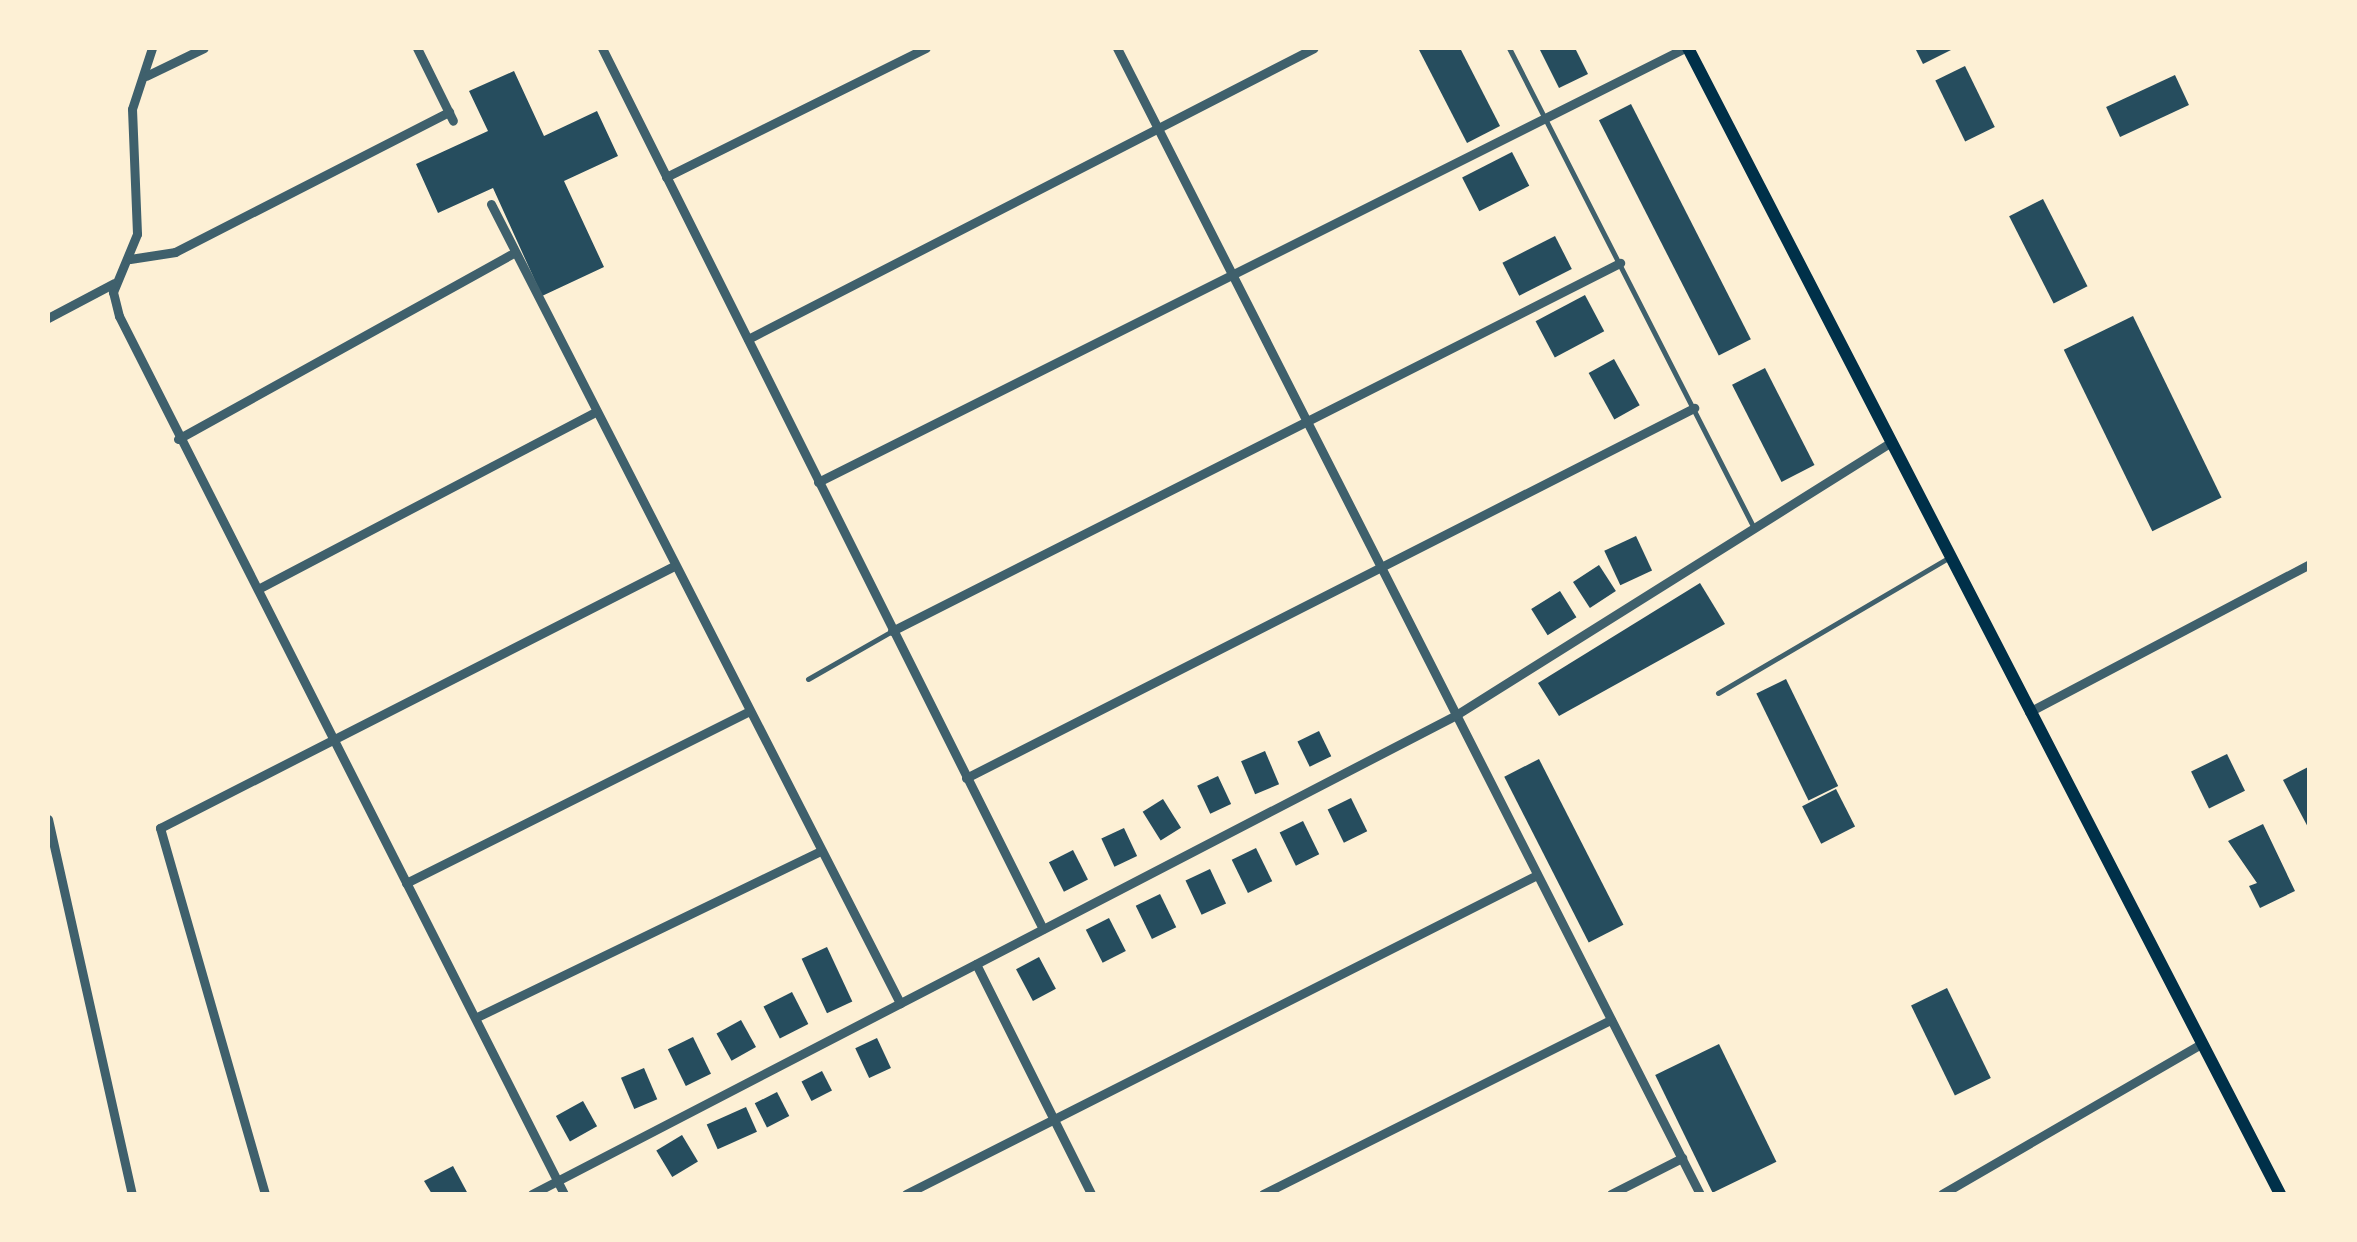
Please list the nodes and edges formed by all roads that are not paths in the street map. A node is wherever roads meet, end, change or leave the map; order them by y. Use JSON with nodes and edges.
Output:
{"nodes":[{"id":1,"x":152,"y":48,"type":"edge"},
{"id":2,"x":204,"y":48,"type":"edge"},
{"id":3,"x":417,"y":48,"type":"edge"},
{"id":4,"x":602,"y":48,"type":"edge"},
{"id":5,"x":926,"y":48,"type":"edge"},
{"id":6,"x":1117,"y":48,"type":"edge"},
{"id":7,"x":1314,"y":48,"type":"edge"},
{"id":8,"x":1509,"y":48,"type":"edge"},
{"id":9,"x":1686,"y":48,"type":"edge"},
{"id":10,"x":146,"y":76,"type":"junction"},
{"id":11,"x":1546,"y":115,"type":"junction"},
{"id":12,"x":1158,"y":128,"type":"junction"},
{"id":13,"x":666,"y":177,"type":"junction"},
{"id":14,"x":491,"y":204,"type":"dead end"},
{"id":15,"x":515,"y":252,"type":"junction"},
{"id":16,"x":130,"y":259,"type":"junction"},
{"id":17,"x":1620,"y":263,"type":"junction"},
{"id":18,"x":1235,"y":280,"type":"junction"},
{"id":19,"x":116,"y":281,"type":"junction"},
{"id":20,"x":48,"y":318,"type":"edge"},
{"id":21,"x":748,"y":339,"type":"junction"},
{"id":22,"x":1694,"y":408,"type":"junction"},
{"id":23,"x":595,"y":412,"type":"junction"},
{"id":24,"x":1306,"y":422,"type":"junction"},
{"id":25,"x":178,"y":439,"type":"junction"},
{"id":26,"x":1888,"y":444,"type":"junction"},
{"id":27,"x":818,"y":482,"type":"junction"},
{"id":28,"x":1754,"y":528,"type":"junction"},
{"id":29,"x":1948,"y":558,"type":"junction"},
{"id":30,"x":2310,"y":564,"type":"edge"},
{"id":31,"x":672,"y":566,"type":"junction"},
{"id":32,"x":1381,"y":568,"type":"junction"},
{"id":33,"x":258,"y":589,"type":"junction"},
{"id":34,"x":892,"y":632,"type":"junction"},
{"id":35,"x":808,"y":679,"type":"dead end"},
{"id":36,"x":1718,"y":693,"type":"dead end"},
{"id":37,"x":748,"y":712,"type":"junction"},
{"id":38,"x":2029,"y":712,"type":"junction"},
{"id":39,"x":1456,"y":715,"type":"junction"},
{"id":40,"x":331,"y":742,"type":"junction"},
{"id":41,"x":966,"y":778,"type":"junction"},
{"id":42,"x":48,"y":819,"type":"edge"},
{"id":43,"x":820,"y":851,"type":"junction"},
{"id":44,"x":1537,"y":875,"type":"junction"},
{"id":45,"x":406,"y":884,"type":"junction"},
{"id":46,"x":1042,"y":930,"type":"junction"},
{"id":47,"x":976,"y":964,"type":"junction"},
{"id":48,"x":900,"y":1004,"type":"junction"},
{"id":49,"x":477,"y":1017,"type":"junction"},
{"id":50,"x":1611,"y":1020,"type":"junction"},
{"id":51,"x":2202,"y":1043,"type":"junction"},
{"id":52,"x":1053,"y":1119,"type":"junction"},
{"id":53,"x":1682,"y":1158,"type":"junction"},
{"id":54,"x":558,"y":1181,"type":"junction"},
{"id":55,"x":132,"y":1194,"type":"edge"},
{"id":56,"x":265,"y":1194,"type":"edge"},
{"id":57,"x":532,"y":1194,"type":"edge"},
{"id":58,"x":564,"y":1194,"type":"edge"},
{"id":59,"x":906,"y":1194,"type":"edge"},
{"id":60,"x":1091,"y":1194,"type":"edge"},
{"id":61,"x":1264,"y":1194,"type":"edge"},
{"id":62,"x":1611,"y":1194,"type":"edge"},
{"id":63,"x":1700,"y":1194,"type":"edge"},
{"id":64,"x":1942,"y":1194,"type":"edge"},
{"id":65,"x":2280,"y":1194,"type":"edge"}],
"edges":[{"from":1,"to":10,"type":"street"},
{"from":2,"to":10,"type":"street"},
{"from":3,"to":16,"type":"street"},
{"from":4,"to":13,"type":"street"},
{"from":5,"to":13,"type":"street"},
{"from":6,"to":12,"type":"street"},
{"from":7,"to":12,"type":"street"},
{"from":8,"to":11,"type":"lane"},
{"from":9,"to":11,"type":"street"},
{"from":9,"to":26,"type":"main road"},
{"from":10,"to":16,"type":"street"},
{"from":11,"to":17,"type":"lane"},
{"from":11,"to":18,"type":"street"},
{"from":12,"to":18,"type":"street"},
{"from":12,"to":21,"type":"street"},
{"from":13,"to":21,"type":"street"},
{"from":14,"to":15,"type":"street"},
{"from":15,"to":23,"type":"street"},
{"from":15,"to":25,"type":"street"},
{"from":16,"to":19,"type":"street"},
{"from":17,"to":22,"type":"lane"},
{"from":17,"to":24,"type":"street"},
{"from":18,"to":24,"type":"street"},
{"from":18,"to":27,"type":"street"},
{"from":19,"to":20,"type":"street"},
{"from":19,"to":25,"type":"street"},
{"from":21,"to":27,"type":"street"},
{"from":22,"to":28,"type":"lane"},
{"from":22,"to":32,"type":"street"},
{"from":23,"to":31,"type":"street"},
{"from":23,"to":33,"type":"street"},
{"from":24,"to":32,"type":"street"},
{"from":24,"to":34,"type":"street"},
{"from":25,"to":33,"type":"street"},
{"from":26,"to":28,"type":"street"},
{"from":26,"to":29,"type":"main road"},
{"from":27,"to":34,"type":"street"},
{"from":28,"to":39,"type":"street"},
{"from":29,"to":36,"type":"lane"},
{"from":29,"to":38,"type":"main road"},
{"from":30,"to":38,"type":"street"},
{"from":31,"to":37,"type":"street"},
{"from":31,"to":40,"type":"street"},
{"from":32,"to":39,"type":"street"},
{"from":32,"to":41,"type":"street"},
{"from":33,"to":40,"type":"street"},
{"from":34,"to":35,"type":"lane"},
{"from":34,"to":41,"type":"street"},
{"from":37,"to":43,"type":"street"},
{"from":37,"to":45,"type":"street"},
{"from":38,"to":51,"type":"main road"},
{"from":39,"to":44,"type":"street"},
{"from":39,"to":46,"type":"street"},
{"from":40,"to":45,"type":"street"},
{"from":40,"to":56,"type":"street"},
{"from":41,"to":46,"type":"street"},
{"from":42,"to":55,"type":"street"},
{"from":43,"to":48,"type":"street"},
{"from":43,"to":49,"type":"street"},
{"from":44,"to":50,"type":"street"},
{"from":44,"to":52,"type":"street"},
{"from":45,"to":49,"type":"street"},
{"from":46,"to":47,"type":"street"},
{"from":47,"to":48,"type":"street"},
{"from":47,"to":52,"type":"street"},
{"from":48,"to":54,"type":"street"},
{"from":49,"to":54,"type":"street"},
{"from":50,"to":53,"type":"street"},
{"from":50,"to":61,"type":"street"},
{"from":51,"to":64,"type":"street"},
{"from":51,"to":65,"type":"main road"},
{"from":52,"to":59,"type":"street"},
{"from":52,"to":60,"type":"street"},
{"from":53,"to":62,"type":"street"},
{"from":53,"to":63,"type":"street"},
{"from":54,"to":57,"type":"street"},
{"from":54,"to":58,"type":"street"}]}
